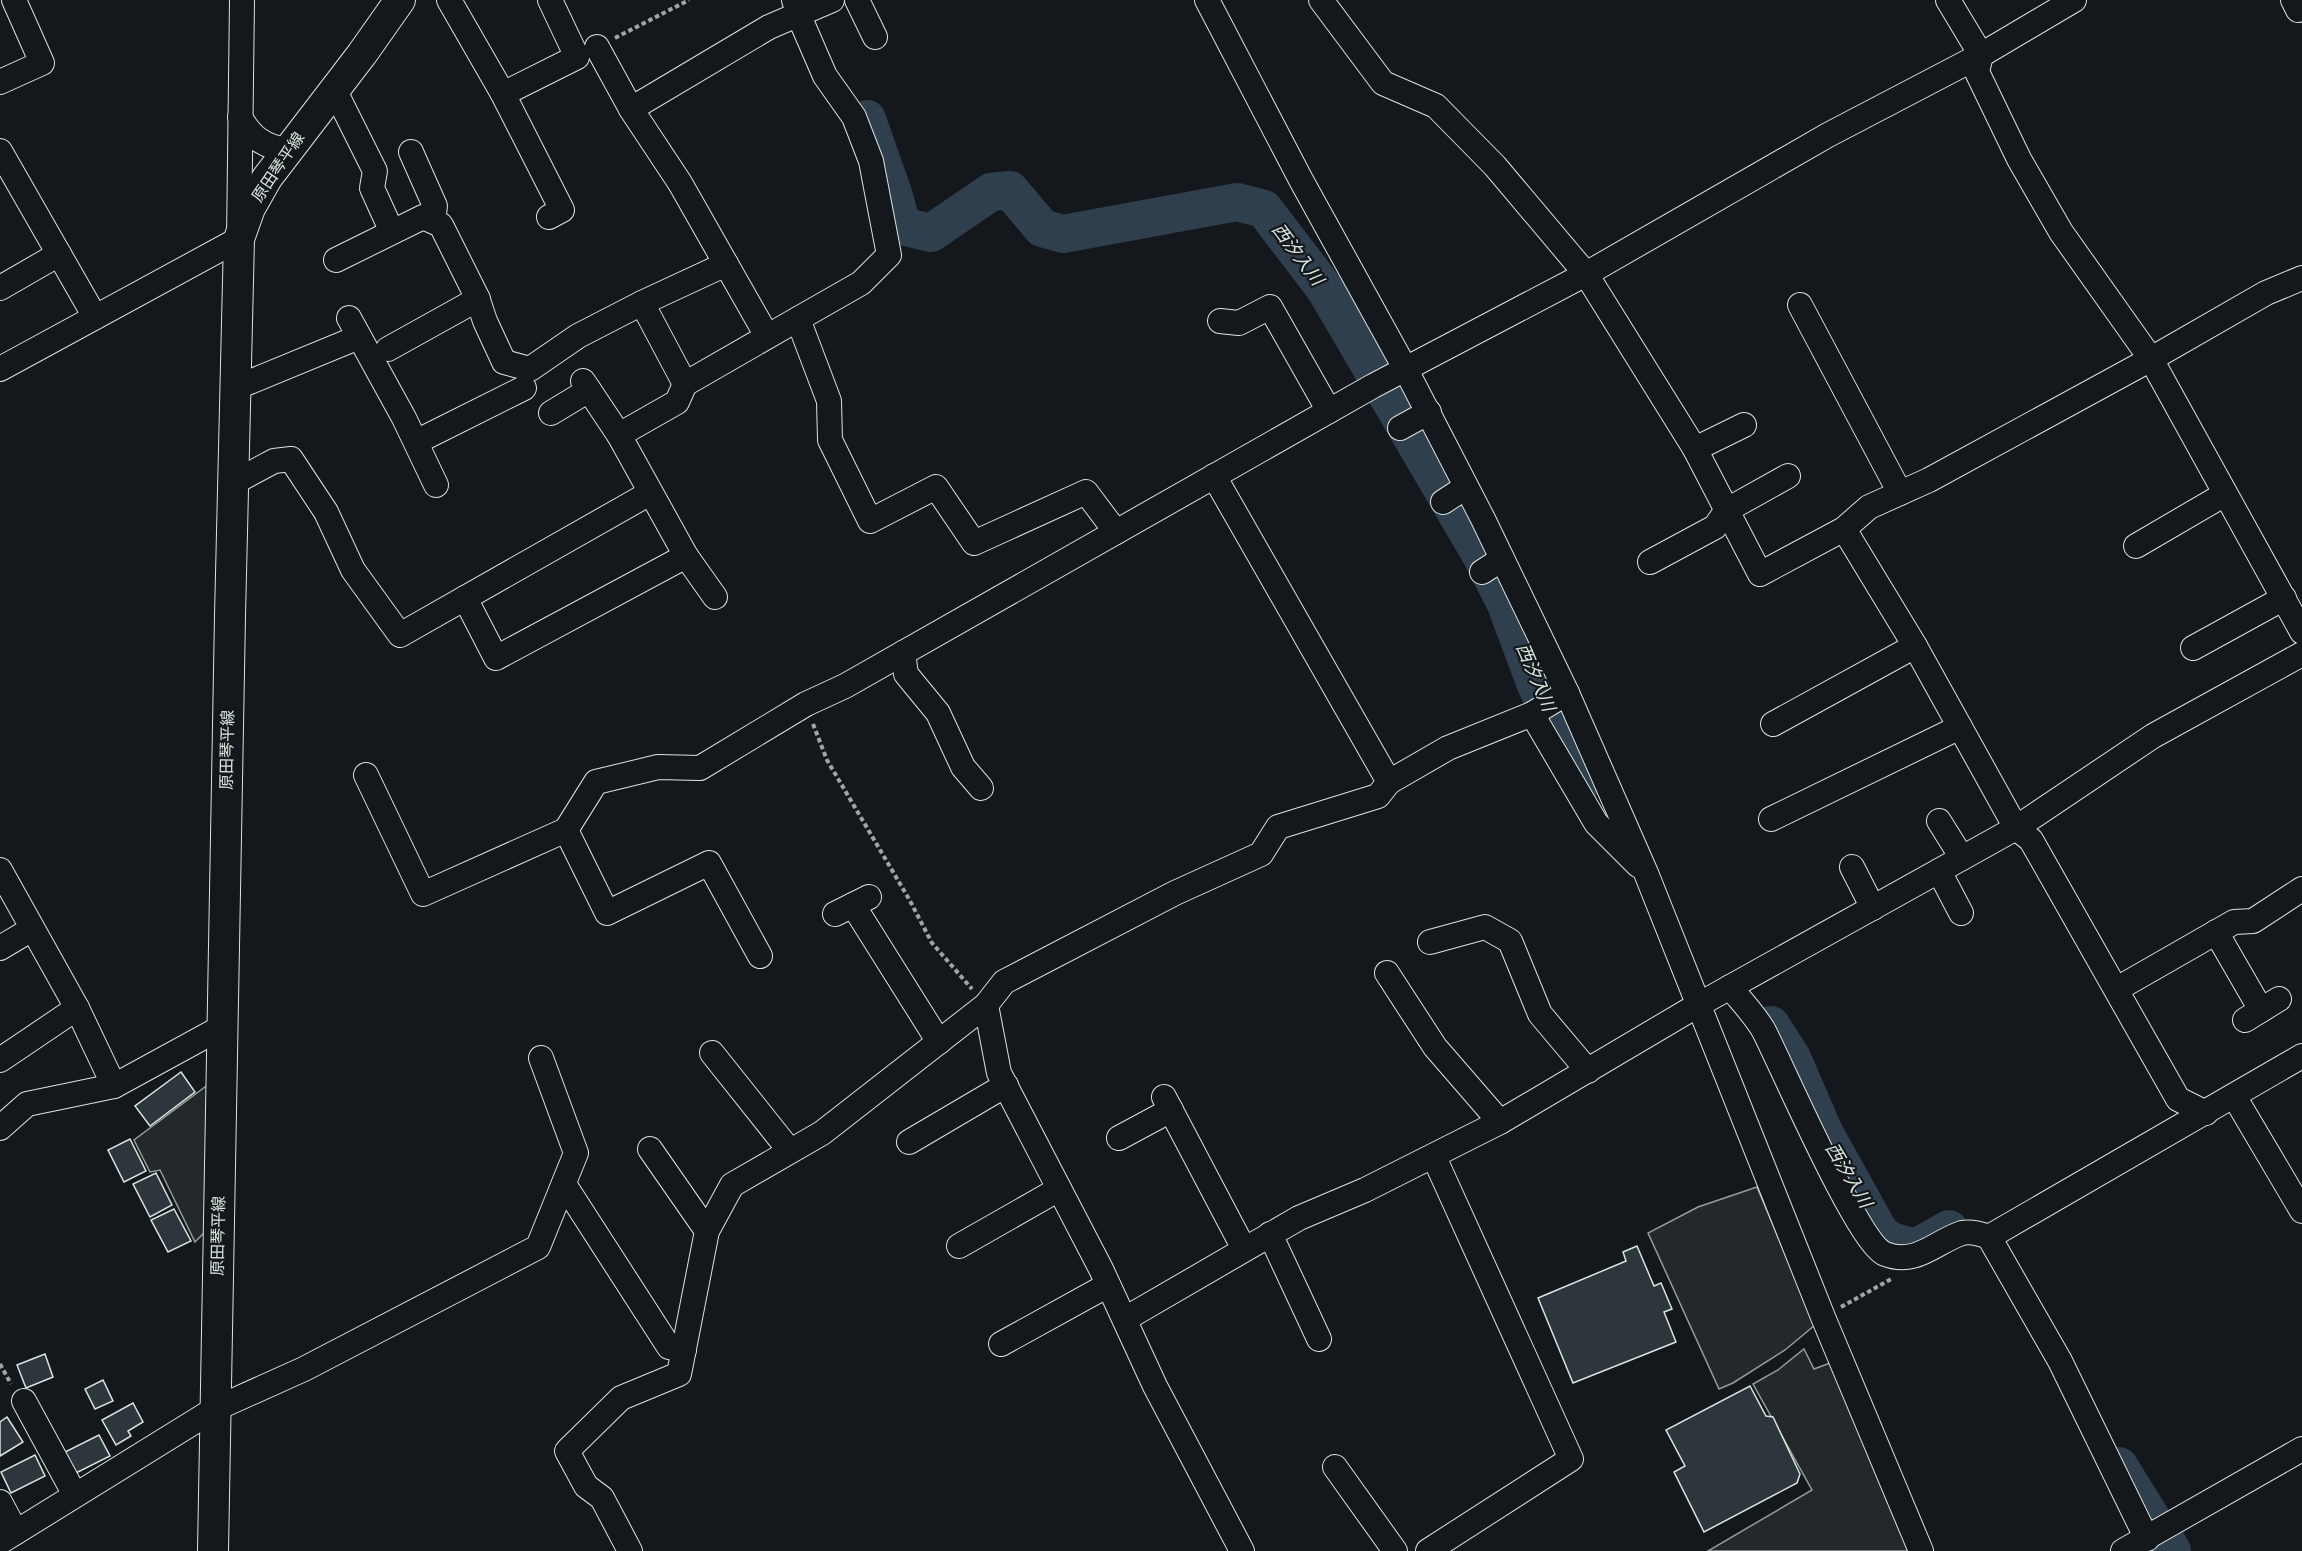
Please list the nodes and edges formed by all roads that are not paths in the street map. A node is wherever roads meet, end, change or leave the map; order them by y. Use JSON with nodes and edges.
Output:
{"nodes":[{"id":1,"x":14,"y":0,"type":"edge"},
{"id":2,"x":242,"y":0,"type":"edge"},
{"id":3,"x":400,"y":0,"type":"edge"},
{"id":4,"x":450,"y":0,"type":"edge"},
{"id":5,"x":550,"y":0,"type":"edge"},
{"id":6,"x":857,"y":0,"type":"edge"},
{"id":7,"x":1207,"y":0,"type":"edge"},
{"id":8,"x":1948,"y":0,"type":"edge"},
{"id":9,"x":2074,"y":0,"type":"edge"},
{"id":10,"x":1325,"y":1,"type":"edge"},
{"id":11,"x":808,"y":8,"type":"edge"},
{"id":12,"x":875,"y":37,"type":"dead end"},
{"id":13,"x":597,"y":47,"type":"road end"},
{"id":14,"x":1981,"y":55,"type":"junction"},
{"id":15,"x":0,"y":82,"type":"edge"},
{"id":16,"x":334,"y":89,"type":"junction"},
{"id":17,"x":504,"y":94,"type":"junction"},
{"id":18,"x":631,"y":109,"type":"junction"},
{"id":19,"x":240,"y":117,"type":"junction"},
{"id":20,"x":287,"y":150,"type":"junction"},
{"id":21,"x":0,"y":151,"type":"edge"},
{"id":22,"x":411,"y":152,"type":"dead end"},
{"id":23,"x":563,"y":209,"type":"dead end"},
{"id":24,"x":433,"y":221,"type":"junction"},
{"id":25,"x":392,"y":232,"type":"junction"},
{"id":26,"x":239,"y":239,"type":"junction"},
{"id":27,"x":59,"y":254,"type":"junction"},
{"id":28,"x":336,"y":260,"type":"dead end"},
{"id":29,"x":726,"y":264,"type":"junction"},
{"id":30,"x":1586,"y":274,"type":"junction"},
{"id":31,"x":2302,"y":278,"type":"edge"},
{"id":32,"x":0,"y":288,"type":"edge"},
{"id":33,"x":478,"y":299,"type":"junction"},
{"id":34,"x":642,"y":303,"type":"junction"},
{"id":35,"x":1800,"y":305,"type":"dead end"},
{"id":36,"x":95,"y":317,"type":"junction"},
{"id":37,"x":798,"y":319,"type":"junction"},
{"id":38,"x":1220,"y":321,"type":"dead end"},
{"id":39,"x":767,"y":336,"type":"junction"},
{"id":40,"x":388,"y":349,"type":"dead end"},
{"id":41,"x":2151,"y":359,"type":"junction"},
{"id":42,"x":0,"y":369,"type":"edge"},
{"id":43,"x":1389,"y":378,"type":"junction"},
{"id":44,"x":685,"y":384,"type":"junction"},
{"id":45,"x":235,"y":388,"type":"junction"},
{"id":46,"x":524,"y":388,"type":"dead end"},
{"id":47,"x":1329,"y":411,"type":"junction"},
{"id":48,"x":551,"y":413,"type":"dead end"},
{"id":49,"x":1744,"y":425,"type":"dead end"},
{"id":50,"x":619,"y":435,"type":"junction"},
{"id":51,"x":416,"y":442,"type":"junction"},
{"id":52,"x":1695,"y":449,"type":"junction"},
{"id":53,"x":1214,"y":476,"type":"junction"},
{"id":54,"x":1788,"y":476,"type":"dead end"},
{"id":55,"x":233,"y":483,"type":"junction"},
{"id":56,"x":436,"y":485,"type":"dead end"},
{"id":57,"x":1900,"y":493,"type":"junction"},
{"id":58,"x":650,"y":494,"type":"junction"},
{"id":59,"x":2225,"y":494,"type":"junction"},
{"id":60,"x":1726,"y":510,"type":"junction"},
{"id":61,"x":1845,"y":529,"type":"junction"},
{"id":62,"x":1116,"y":532,"type":"junction"},
{"id":63,"x":2136,"y":546,"type":"dead end"},
{"id":64,"x":686,"y":556,"type":"junction"},
{"id":65,"x":1650,"y":562,"type":"dead end"},
{"id":66,"x":715,"y":597,"type":"dead end"},
{"id":67,"x":465,"y":598,"type":"junction"},
{"id":68,"x":2284,"y":598,"type":"junction"},
{"id":69,"x":2302,"y":632,"type":"edge"},
{"id":70,"x":1915,"y":645,"type":"junction"},
{"id":71,"x":2193,"y":648,"type":"dead end"},
{"id":72,"x":903,"y":653,"type":"junction"},
{"id":73,"x":2302,"y":654,"type":"edge"},
{"id":74,"x":1549,"y":704,"type":"junction"},
{"id":75,"x":1773,"y":724,"type":"dead end"},
{"id":76,"x":1960,"y":727,"type":"junction"},
{"id":77,"x":366,"y":775,"type":"dead end"},
{"id":78,"x":1389,"y":782,"type":"junction"},
{"id":79,"x":981,"y":788,"type":"dead end"},
{"id":80,"x":1771,"y":819,"type":"dead end"},
{"id":81,"x":1939,"y":821,"type":"dead end"},
{"id":82,"x":2016,"y":828,"type":"junction"},
{"id":83,"x":566,"y":830,"type":"junction"},
{"id":84,"x":1962,"y":858,"type":"junction"},
{"id":85,"x":1852,"y":867,"type":"dead end"},
{"id":86,"x":0,"y":870,"type":"edge"},
{"id":87,"x":1939,"y":871,"type":"junction"},
{"id":88,"x":1646,"y":873,"type":"junction"},
{"id":89,"x":2302,"y":890,"type":"edge"},
{"id":90,"x":852,"y":905,"type":"dead end"},
{"id":91,"x":1873,"y":908,"type":"junction"},
{"id":92,"x":1961,"y":913,"type":"dead end"},
{"id":93,"x":32,"y":929,"type":"junction"},
{"id":94,"x":2216,"y":932,"type":"junction"},
{"id":95,"x":1430,"y":942,"type":"dead end"},
{"id":96,"x":0,"y":948,"type":"edge"},
{"id":97,"x":760,"y":956,"type":"dead end"},
{"id":98,"x":1387,"y":973,"type":"dead end"},
{"id":99,"x":1730,"y":987,"type":"junction"},
{"id":100,"x":2117,"y":989,"type":"junction"},
{"id":101,"x":986,"y":1005,"type":"junction"},
{"id":102,"x":1698,"y":1005,"type":"junction"},
{"id":103,"x":78,"y":1008,"type":"junction"},
{"id":104,"x":2262,"y":1010,"type":"dead end"},
{"id":105,"x":222,"y":1026,"type":"junction"},
{"id":106,"x":939,"y":1042,"type":"junction"},
{"id":107,"x":712,"y":1053,"type":"dead end"},
{"id":108,"x":2302,"y":1056,"type":"edge"},
{"id":109,"x":541,"y":1058,"type":"dead end"},
{"id":110,"x":0,"y":1060,"type":"edge"},
{"id":111,"x":1588,"y":1071,"type":"junction"},
{"id":112,"x":1006,"y":1085,"type":"junction"},
{"id":113,"x":114,"y":1086,"type":"junction"},
{"id":114,"x":2234,"y":1096,"type":"junction"},
{"id":115,"x":2206,"y":1113,"type":"junction"},
{"id":116,"x":1500,"y":1122,"type":"junction"},
{"id":117,"x":0,"y":1128,"type":"edge"},
{"id":118,"x":1119,"y":1138,"type":"dead end"},
{"id":119,"x":909,"y":1142,"type":"dead end"},
{"id":120,"x":650,"y":1149,"type":"dead end"},
{"id":121,"x":790,"y":1151,"type":"junction"},
{"id":122,"x":1434,"y":1157,"type":"junction"},
{"id":123,"x":564,"y":1184,"type":"junction"},
{"id":124,"x":1059,"y":1189,"type":"junction"},
{"id":125,"x":2302,"y":1211,"type":"edge"},
{"id":126,"x":707,"y":1231,"type":"junction"},
{"id":127,"x":1270,"y":1234,"type":"junction"},
{"id":128,"x":1989,"y":1237,"type":"junction"},
{"id":129,"x":959,"y":1246,"type":"dead end"},
{"id":130,"x":1244,"y":1249,"type":"junction"},
{"id":131,"x":1108,"y":1285,"type":"junction"},
{"id":132,"x":1125,"y":1319,"type":"junction"},
{"id":133,"x":1319,"y":1339,"type":"dead end"},
{"id":134,"x":1000,"y":1344,"type":"dead end"},
{"id":135,"x":684,"y":1350,"type":"junction"},
{"id":136,"x":24,"y":1401,"type":"dead end"},
{"id":137,"x":215,"y":1409,"type":"junction"},
{"id":138,"x":2302,"y":1449,"type":"edge"},
{"id":139,"x":1335,"y":1467,"type":"dead end"},
{"id":140,"x":75,"y":1496,"type":"junction"},
{"id":141,"x":0,"y":1502,"type":"edge"},
{"id":142,"x":8,"y":1537,"type":"edge"},
{"id":143,"x":2147,"y":1539,"type":"junction"},
{"id":144,"x":213,"y":1551,"type":"edge"},
{"id":145,"x":630,"y":1551,"type":"edge"},
{"id":146,"x":1242,"y":1551,"type":"edge"},
{"id":147,"x":1395,"y":1551,"type":"edge"},
{"id":148,"x":1428,"y":1551,"type":"edge"},
{"id":149,"x":1921,"y":1551,"type":"edge"},
{"id":150,"x":2123,"y":1551,"type":"edge"}],
"edges":[{"from":1,"to":15,"type":"street"},
{"from":2,"to":19,"type":"street"},
{"from":3,"to":16,"type":"main road","name":"原田琴平線"},
{"from":4,"to":17,"type":"street"},
{"from":5,"to":17,"type":"street"},
{"from":6,"to":12,"type":"street"},
{"from":7,"to":43,"type":"street"},
{"from":8,"to":14,"type":"street"},
{"from":9,"to":14,"type":"street"},
{"from":10,"to":30,"type":"street"},
{"from":11,"to":18,"type":"street"},
{"from":11,"to":37,"type":"street"},
{"from":13,"to":18,"type":"street"},
{"from":14,"to":30,"type":"street"},
{"from":14,"to":41,"type":"street"},
{"from":16,"to":20,"type":"main road","name":"原田琴平線"},
{"from":16,"to":25,"type":"street"},
{"from":17,"to":23,"type":"street"},
{"from":18,"to":29,"type":"street"},
{"from":19,"to":20,"type":"street"},
{"from":19,"to":26,"type":"street"},
{"from":20,"to":26,"type":"main road","name":"原田琴平線"},
{"from":21,"to":27,"type":"street"},
{"from":22,"to":24,"type":"street"},
{"from":24,"to":25,"type":"street"},
{"from":24,"to":33,"type":"street"},
{"from":25,"to":28,"type":"street"},
{"from":26,"to":36,"type":"street"},
{"from":26,"to":45,"type":"main road","name":"原田琴平線"},
{"from":27,"to":32,"type":"street"},
{"from":27,"to":36,"type":"street"},
{"from":29,"to":34,"type":"street"},
{"from":29,"to":39,"type":"street"},
{"from":30,"to":43,"type":"street"},
{"from":30,"to":52,"type":"street"},
{"from":31,"to":41,"type":"street"},
{"from":33,"to":34,"type":"street"},
{"from":33,"to":40,"type":"street"},
{"from":34,"to":44,"type":"street"},
{"from":35,"to":57,"type":"street"},
{"from":36,"to":42,"type":"street"},
{"from":37,"to":39,"type":"street"},
{"from":37,"to":62,"type":"street"},
{"from":38,"to":47,"type":"street"},
{"from":39,"to":44,"type":"street"},
{"from":41,"to":57,"type":"street"},
{"from":41,"to":59,"type":"street"},
{"from":43,"to":47,"type":"street"},
{"from":43,"to":74,"type":"street"},
{"from":44,"to":50,"type":"street"},
{"from":45,"to":51,"type":"street"},
{"from":45,"to":55,"type":"main road","name":"原田琴平線"},
{"from":46,"to":51,"type":"street"},
{"from":47,"to":53,"type":"street"},
{"from":48,"to":50,"type":"street"},
{"from":49,"to":52,"type":"street"},
{"from":50,"to":58,"type":"street"},
{"from":51,"to":56,"type":"street"},
{"from":52,"to":60,"type":"street"},
{"from":53,"to":62,"type":"street"},
{"from":53,"to":78,"type":"street"},
{"from":54,"to":60,"type":"street"},
{"from":55,"to":67,"type":"street"},
{"from":55,"to":105,"type":"main road","name":"原田琴平線"},
{"from":57,"to":61,"type":"street"},
{"from":58,"to":64,"type":"street"},
{"from":58,"to":67,"type":"street"},
{"from":59,"to":63,"type":"street"},
{"from":59,"to":68,"type":"street"},
{"from":60,"to":61,"type":"street"},
{"from":60,"to":65,"type":"street"},
{"from":61,"to":70,"type":"street"},
{"from":62,"to":72,"type":"street"},
{"from":64,"to":66,"type":"street"},
{"from":64,"to":67,"type":"street"},
{"from":68,"to":69,"type":"street"},
{"from":68,"to":71,"type":"street"},
{"from":70,"to":75,"type":"street"},
{"from":70,"to":76,"type":"street"},
{"from":72,"to":79,"type":"street"},
{"from":72,"to":83,"type":"street"},
{"from":73,"to":82,"type":"street"},
{"from":74,"to":78,"type":"street"},
{"from":74,"to":88,"type":"street"},
{"from":74,"to":88,"type":"street"},
{"from":76,"to":80,"type":"street"},
{"from":76,"to":82,"type":"street"},
{"from":77,"to":83,"type":"street"},
{"from":78,"to":101,"type":"street"},
{"from":81,"to":84,"type":"street"},
{"from":82,"to":84,"type":"street"},
{"from":82,"to":100,"type":"street"},
{"from":83,"to":97,"type":"street"},
{"from":84,"to":87,"type":"street"},
{"from":85,"to":91,"type":"street"},
{"from":86,"to":93,"type":"street"},
{"from":87,"to":91,"type":"street"},
{"from":87,"to":92,"type":"street"},
{"from":88,"to":102,"type":"street"},
{"from":89,"to":94,"type":"street"},
{"from":90,"to":106,"type":"street"},
{"from":91,"to":99,"type":"street"},
{"from":93,"to":96,"type":"street"},
{"from":93,"to":103,"type":"street"},
{"from":94,"to":100,"type":"street"},
{"from":94,"to":104,"type":"street"},
{"from":95,"to":111,"type":"street"},
{"from":98,"to":116,"type":"street"},
{"from":99,"to":102,"type":"street"},
{"from":99,"to":128,"type":"street"},
{"from":100,"to":115,"type":"street"},
{"from":101,"to":106,"type":"street"},
{"from":101,"to":112,"type":"street"},
{"from":102,"to":111,"type":"street"},
{"from":102,"to":149,"type":"street"},
{"from":103,"to":110,"type":"street"},
{"from":103,"to":113,"type":"street"},
{"from":105,"to":113,"type":"street"},
{"from":105,"to":137,"type":"main road","name":"原田琴平線"},
{"from":106,"to":121,"type":"street"},
{"from":107,"to":121,"type":"street"},
{"from":108,"to":114,"type":"street"},
{"from":109,"to":123,"type":"street"},
{"from":111,"to":116,"type":"street"},
{"from":112,"to":119,"type":"street"},
{"from":112,"to":124,"type":"street"},
{"from":113,"to":117,"type":"street"},
{"from":114,"to":115,"type":"street"},
{"from":114,"to":125,"type":"street"},
{"from":115,"to":128,"type":"street"},
{"from":116,"to":122,"type":"street"},
{"from":118,"to":130,"type":"street"},
{"from":120,"to":126,"type":"street"},
{"from":121,"to":126,"type":"street"},
{"from":122,"to":127,"type":"street"},
{"from":122,"to":148,"type":"street"},
{"from":123,"to":135,"type":"street"},
{"from":123,"to":137,"type":"street"},
{"from":124,"to":129,"type":"street"},
{"from":124,"to":131,"type":"street"},
{"from":126,"to":135,"type":"street"},
{"from":127,"to":130,"type":"street"},
{"from":127,"to":133,"type":"street"},
{"from":128,"to":143,"type":"street"},
{"from":130,"to":132,"type":"street"},
{"from":131,"to":132,"type":"street"},
{"from":131,"to":134,"type":"street"},
{"from":132,"to":146,"type":"street"},
{"from":135,"to":145,"type":"street"},
{"from":136,"to":140,"type":"street"},
{"from":137,"to":140,"type":"street"},
{"from":137,"to":144,"type":"main road","name":"原田琴平線"},
{"from":138,"to":143,"type":"street"},
{"from":139,"to":147,"type":"street"},
{"from":140,"to":142,"type":"street"},
{"from":141,"to":142,"type":"street"},
{"from":143,"to":150,"type":"street"}]}
